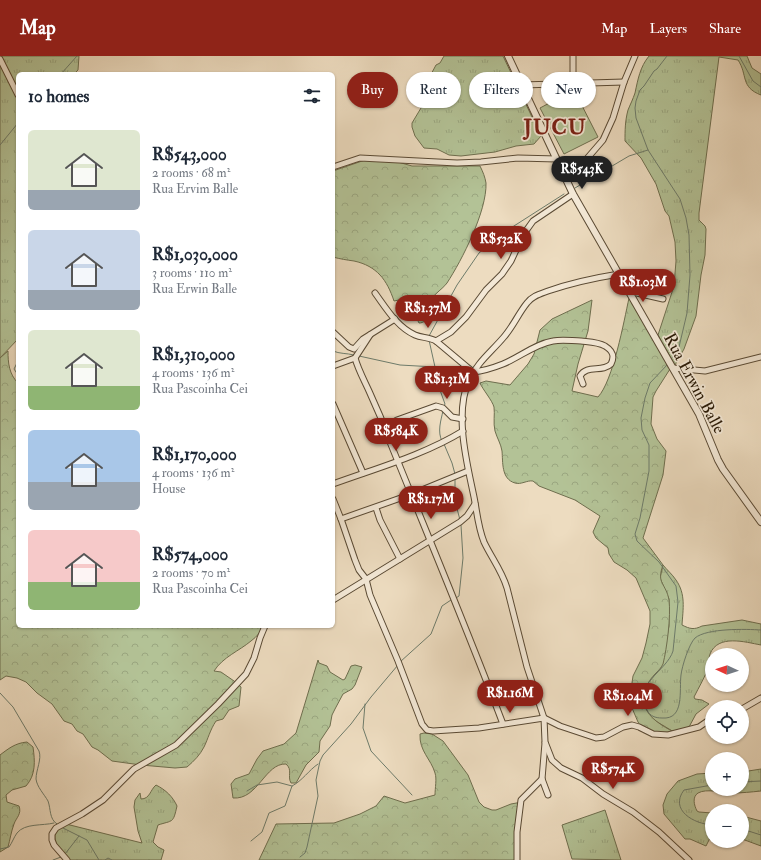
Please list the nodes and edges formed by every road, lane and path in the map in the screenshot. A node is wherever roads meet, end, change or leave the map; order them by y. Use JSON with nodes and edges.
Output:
{"nodes":[{"id":1,"x":508,"y":56,"type":"edge"},
{"id":2,"x":573,"y":56,"type":"edge"},
{"id":3,"x":635,"y":56,"type":"edge"},
{"id":4,"x":0,"y":58,"type":"edge"},
{"id":5,"x":516,"y":72,"type":"edge"},
{"id":6,"x":573,"y":72,"type":"edge"},
{"id":7,"x":624,"y":82,"type":"junction"},
{"id":8,"x":596,"y":83,"type":"edge"},
{"id":9,"x":16,"y":91,"type":"edge"},
{"id":10,"x":533,"y":108,"type":"edge"},
{"id":11,"x":557,"y":159,"type":"junction"},
{"id":12,"x":335,"y":167,"type":"edge"},
{"id":13,"x":564,"y":174,"type":"junction"},
{"id":14,"x":573,"y":194,"type":"junction"},
{"id":15,"x":619,"y":274,"type":"junction"},
{"id":16,"x":628,"y":291,"type":"junction"},
{"id":17,"x":375,"y":293,"type":"dead end"},
{"id":18,"x":663,"y":299,"type":"dead end"},
{"id":19,"x":395,"y":319,"type":"junction"},
{"id":20,"x":371,"y":333,"type":"junction"},
{"id":21,"x":335,"y":334,"type":"edge"},
{"id":22,"x":436,"y":341,"type":"junction"},
{"id":23,"x":761,"y":357,"type":"edge"},
{"id":24,"x":355,"y":358,"type":"junction"},
{"id":25,"x":335,"y":365,"type":"edge"},
{"id":26,"x":673,"y":368,"type":"junction"},
{"id":27,"x":473,"y":372,"type":"junction"},
{"id":28,"x":583,"y":384,"type":"dead end"},
{"id":29,"x":335,"y":409,"type":"edge"},
{"id":30,"x":463,"y":419,"type":"junction"},
{"id":31,"x":385,"y":427,"type":"junction"},
{"id":32,"x":463,"y":431,"type":"junction"},
{"id":33,"x":398,"y":461,"type":"junction"},
{"id":34,"x":468,"y":471,"type":"junction"},
{"id":35,"x":363,"y":473,"type":"junction"},
{"id":36,"x":335,"y":483,"type":"edge"},
{"id":37,"x":412,"y":494,"type":"junction"},
{"id":38,"x":335,"y":504,"type":"edge"},
{"id":39,"x":475,"y":504,"type":"junction"},
{"id":40,"x":376,"y":508,"type":"junction"},
{"id":41,"x":465,"y":518,"type":"junction"},
{"id":42,"x":341,"y":519,"type":"junction"},
{"id":43,"x":477,"y":519,"type":"junction"},
{"id":44,"x":761,"y":522,"type":"edge"},
{"id":45,"x":430,"y":539,"type":"junction"},
{"id":46,"x":400,"y":559,"type":"junction"},
{"id":47,"x":366,"y":579,"type":"junction"},
{"id":48,"x":335,"y":599,"type":"edge"},
{"id":49,"x":264,"y":628,"type":"edge"},
{"id":50,"x":761,"y":698,"type":"edge"},
{"id":51,"x":749,"y":705,"type":"edge"},
{"id":52,"x":544,"y":718,"type":"junction"},
{"id":53,"x":705,"y":723,"type":"edge"},
{"id":54,"x":503,"y":724,"type":"junction"},
{"id":55,"x":545,"y":742,"type":"junction"},
{"id":56,"x":542,"y":779,"type":"junction"},
{"id":57,"x":548,"y":795,"type":"dead end"},
{"id":58,"x":67,"y":860,"type":"edge"},
{"id":59,"x":517,"y":860,"type":"edge"},
{"id":60,"x":689,"y":860,"type":"edge"}],
"edges":[{"from":1,"to":5,"type":"street","name":"Rua Erwin Balle"},
{"from":2,"to":6,"type":"street"},
{"from":3,"to":7,"type":"street"},
{"from":4,"to":9,"type":"street"},
{"from":7,"to":8,"type":"street"},
{"from":7,"to":13,"type":"street"},
{"from":10,"to":11,"type":"street","name":"Rua Erwin Balle"},
{"from":11,"to":12,"type":"street"},
{"from":11,"to":13,"type":"street","name":"Rua Erwin Balle"},
{"from":13,"to":14,"type":"street","name":"Rua Erwin Balle"},
{"from":14,"to":15,"type":"street","name":"Rua Erwin Balle"},
{"from":14,"to":22,"type":"street"},
{"from":15,"to":16,"type":"street","name":"Rua Erwin Balle"},
{"from":15,"to":27,"type":"street"},
{"from":16,"to":18,"type":"street"},
{"from":16,"to":26,"type":"street","name":"Rua Erwin Balle"},
{"from":17,"to":19,"type":"street"},
{"from":19,"to":20,"type":"street"},
{"from":19,"to":22,"type":"street"},
{"from":20,"to":21,"type":"street"},
{"from":20,"to":24,"type":"street"},
{"from":22,"to":27,"type":"street"},
{"from":23,"to":26,"type":"street"},
{"from":24,"to":25,"type":"street"},
{"from":24,"to":31,"type":"street"},
{"from":26,"to":44,"type":"street","name":"Rua Erwin Balle"},
{"from":27,"to":28,"type":"street"},
{"from":27,"to":30,"type":"street"},
{"from":29,"to":35,"type":"street"},
{"from":30,"to":31,"type":"street"},
{"from":30,"to":32,"type":"street"},
{"from":31,"to":33,"type":"street"},
{"from":32,"to":33,"type":"street"},
{"from":32,"to":34,"type":"street"},
{"from":33,"to":35,"type":"street"},
{"from":33,"to":37,"type":"street"},
{"from":34,"to":37,"type":"street"},
{"from":34,"to":39,"type":"street"},
{"from":35,"to":36,"type":"street"},
{"from":37,"to":40,"type":"street"},
{"from":37,"to":45,"type":"street"},
{"from":38,"to":42,"type":"street"},
{"from":39,"to":41,"type":"street"},
{"from":39,"to":43,"type":"street"},
{"from":40,"to":42,"type":"street"},
{"from":40,"to":46,"type":"street"},
{"from":41,"to":43,"type":"street"},
{"from":41,"to":45,"type":"street"},
{"from":42,"to":47,"type":"street"},
{"from":43,"to":52,"type":"street"},
{"from":45,"to":46,"type":"street"},
{"from":45,"to":54,"type":"street"},
{"from":46,"to":47,"type":"street"},
{"from":47,"to":48,"type":"street"},
{"from":47,"to":54,"type":"street"},
{"from":49,"to":58,"type":"street"},
{"from":50,"to":51,"type":"street"},
{"from":52,"to":53,"type":"street"},
{"from":52,"to":54,"type":"street"},
{"from":52,"to":55,"type":"street"},
{"from":55,"to":56,"type":"street"},
{"from":55,"to":60,"type":"street"},
{"from":56,"to":57,"type":"street"},
{"from":56,"to":59,"type":"street"}]}
